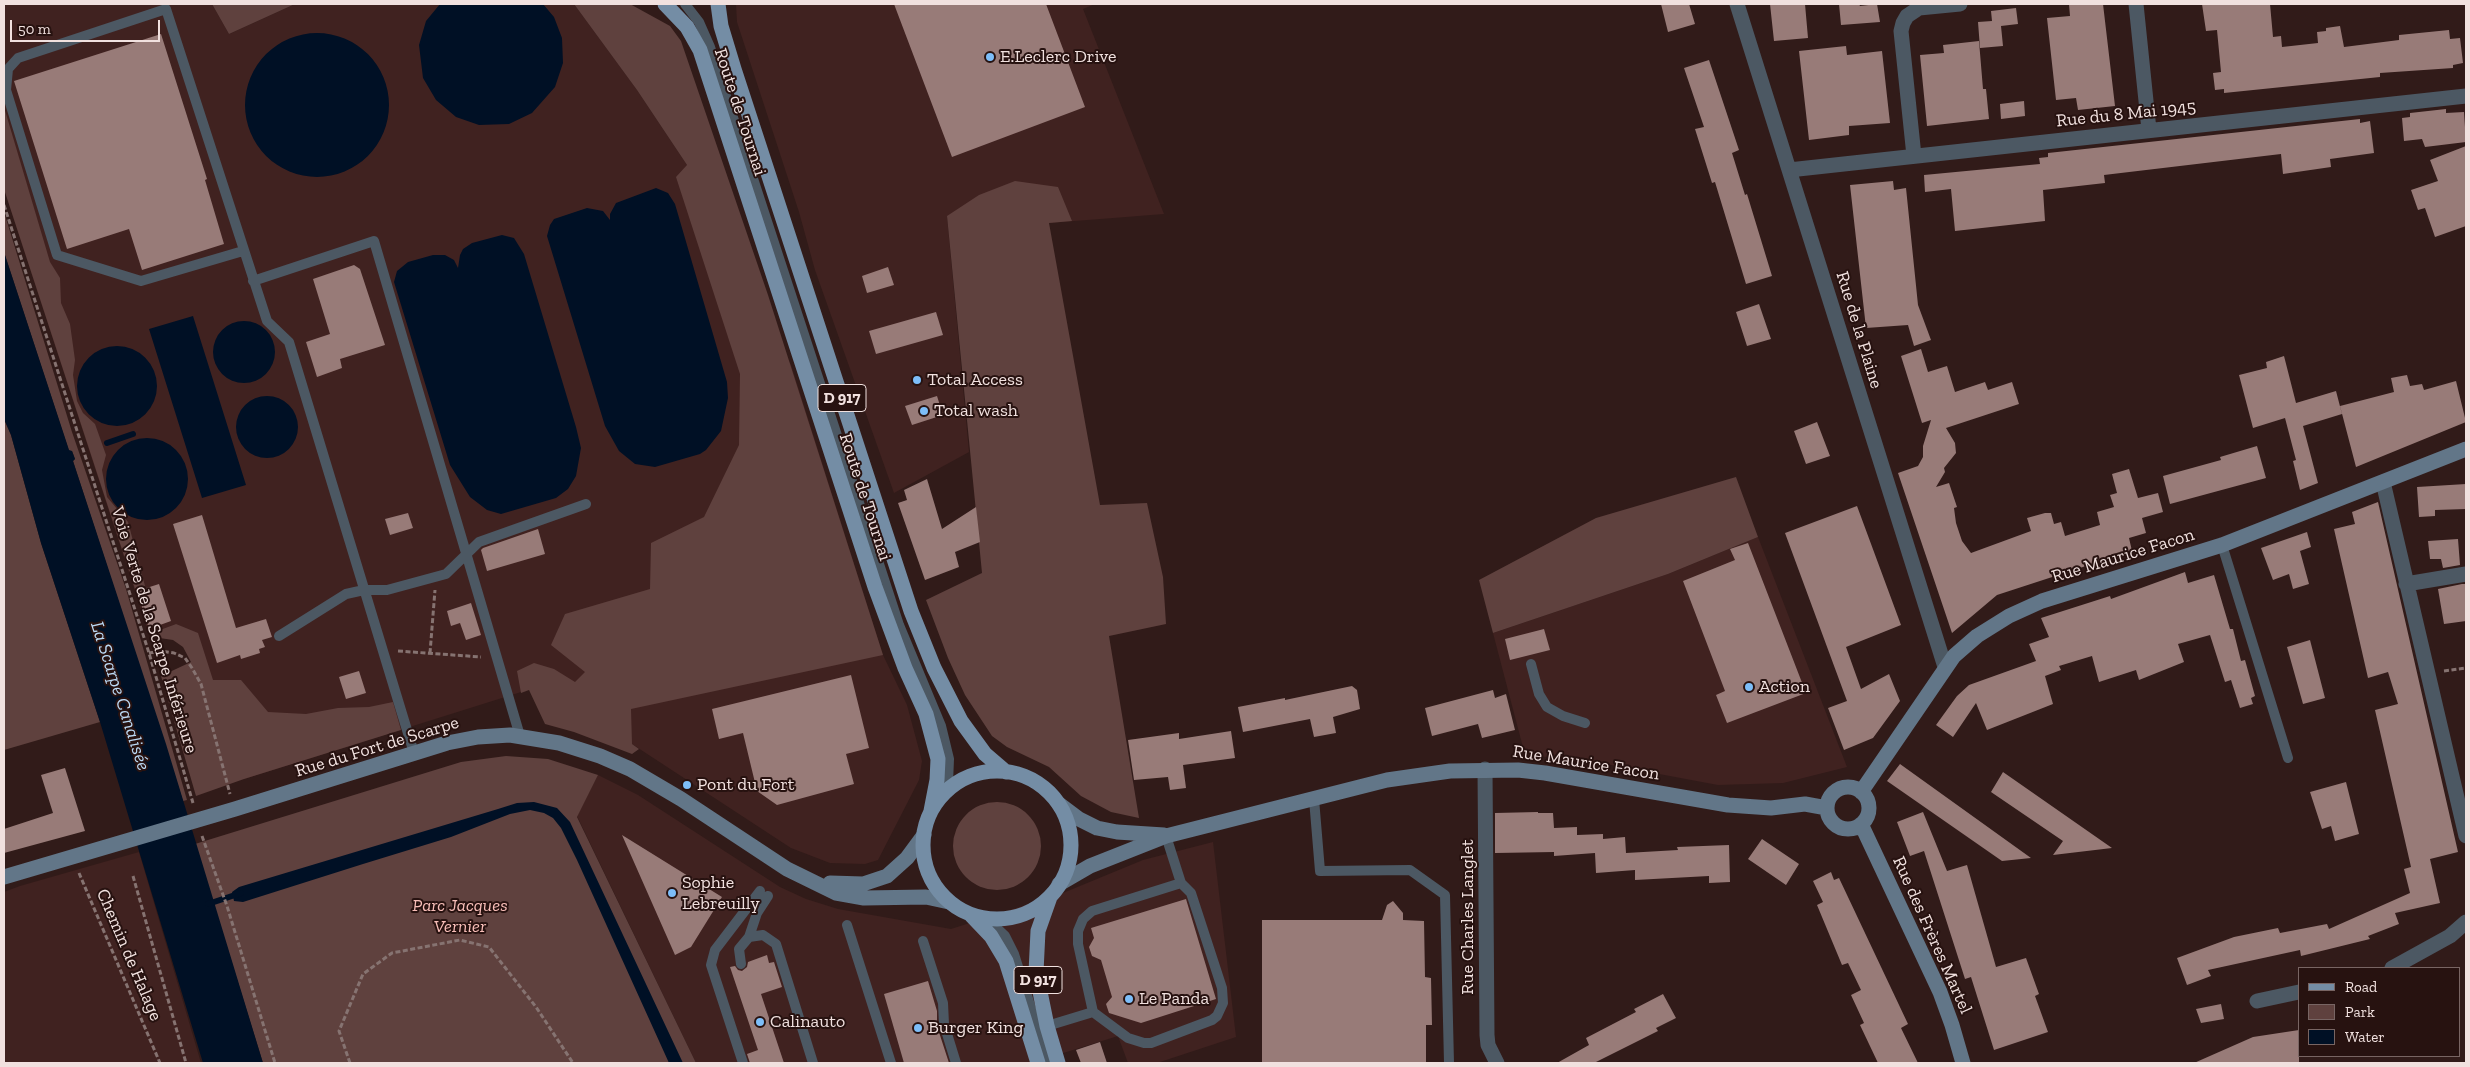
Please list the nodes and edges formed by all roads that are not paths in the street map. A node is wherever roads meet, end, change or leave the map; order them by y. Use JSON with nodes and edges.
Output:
{"nodes":[{"id":1,"x":665,"y":4,"type":"edge"},
{"id":2,"x":685,"y":4,"type":"edge"},
{"id":3,"x":718,"y":4,"type":"edge"},
{"id":4,"x":1737,"y":4,"type":"edge"},
{"id":5,"x":1960,"y":4,"type":"edge"},
{"id":6,"x":2136,"y":4,"type":"edge"},
{"id":7,"x":2466,"y":96,"type":"edge"},
{"id":8,"x":2149,"y":130,"type":"junction"},
{"id":9,"x":1914,"y":156,"type":"junction"},
{"id":10,"x":1789,"y":170,"type":"junction"},
{"id":11,"x":244,"y":251,"type":"junction"},
{"id":12,"x":253,"y":281,"type":"junction"},
{"id":13,"x":2466,"y":449,"type":"edge"},
{"id":14,"x":2383,"y":482,"type":"junction"},
{"id":15,"x":586,"y":504,"type":"dead end"},
{"id":16,"x":2222,"y":545,"type":"junction"},
{"id":17,"x":467,"y":557,"type":"junction"},
{"id":18,"x":2466,"y":574,"type":"edge"},
{"id":19,"x":2406,"y":584,"type":"junction"},
{"id":20,"x":364,"y":590,"type":"junction"},
{"id":21,"x":279,"y":636,"type":"dead end"},
{"id":22,"x":1531,"y":664,"type":"dead end"},
{"id":23,"x":1945,"y":667,"type":"junction"},
{"id":24,"x":1585,"y":723,"type":"dead end"},
{"id":25,"x":520,"y":736,"type":"junction"},
{"id":26,"x":414,"y":753,"type":"junction"},
{"id":27,"x":2288,"y":758,"type":"dead end"},
{"id":28,"x":1485,"y":769,"type":"junction"},
{"id":29,"x":1006,"y":772,"type":"junction"},
{"id":30,"x":1861,"y":792,"type":"junction"},
{"id":31,"x":944,"y":793,"type":"junction"},
{"id":32,"x":1314,"y":798,"type":"junction"},
{"id":33,"x":1058,"y":804,"type":"junction"},
{"id":34,"x":1827,"y":808,"type":"junction"},
{"id":35,"x":931,"y":811,"type":"junction"},
{"id":36,"x":1860,"y":824,"type":"junction"},
{"id":37,"x":924,"y":835,"type":"junction"},
{"id":38,"x":1166,"y":836,"type":"junction"},
{"id":39,"x":2466,"y":836,"type":"edge"},
{"id":40,"x":797,"y":874,"type":"junction"},
{"id":41,"x":4,"y":877,"type":"edge"},
{"id":42,"x":1181,"y":883,"type":"junction"},
{"id":43,"x":1055,"y":890,"type":"junction"},
{"id":44,"x":949,"y":902,"type":"junction"},
{"id":45,"x":970,"y":914,"type":"junction"},
{"id":46,"x":987,"y":919,"type":"junction"},
{"id":47,"x":2466,"y":922,"type":"edge"},
{"id":48,"x":847,"y":925,"type":"dead end"},
{"id":49,"x":749,"y":937,"type":"junction"},
{"id":50,"x":923,"y":941,"type":"dead end"},
{"id":51,"x":741,"y":964,"type":"dead end"},
{"id":52,"x":2394,"y":967,"type":"edge"},
{"id":53,"x":2298,"y":992,"type":"edge"},
{"id":54,"x":2257,"y":1001,"type":"dead end"},
{"id":55,"x":1093,"y":1012,"type":"junction"},
{"id":56,"x":1047,"y":1026,"type":"junction"},
{"id":57,"x":742,"y":1063,"type":"edge"},
{"id":58,"x":813,"y":1063,"type":"edge"},
{"id":59,"x":891,"y":1063,"type":"edge"},
{"id":60,"x":956,"y":1063,"type":"edge"},
{"id":61,"x":1038,"y":1063,"type":"edge"},
{"id":62,"x":1048,"y":1063,"type":"edge"},
{"id":63,"x":1058,"y":1063,"type":"edge"},
{"id":64,"x":1448,"y":1063,"type":"edge"},
{"id":65,"x":1497,"y":1063,"type":"edge"},
{"id":66,"x":1963,"y":1063,"type":"edge"}],
"edges":[{"from":1,"to":35,"type":"main road","name":"Route de Tournai","number":"D 917"},
{"from":2,"to":31,"type":"lane"},
{"from":3,"to":29,"type":"main road","name":"Route de Tournai","number":"D 917"},
{"from":4,"to":10,"type":"street","name":"Rue de la Plaine"},
{"from":5,"to":9,"type":"street"},
{"from":6,"to":8,"type":"street"},
{"from":7,"to":8,"type":"street","name":"Rue du 8 Mai 1945"},
{"from":8,"to":9,"type":"street","name":"Rue du 8 Mai 1945"},
{"from":9,"to":10,"type":"street","name":"Rue du 8 Mai 1945"},
{"from":10,"to":23,"type":"street","name":"Rue de la Plaine"},
{"from":11,"to":11,"type":"lane"},
{"from":11,"to":12,"type":"lane"},
{"from":12,"to":17,"type":"lane"},
{"from":12,"to":20,"type":"lane"},
{"from":13,"to":14,"type":"street","name":"Rue Maurice Facon"},
{"from":14,"to":16,"type":"street","name":"Rue Maurice Facon"},
{"from":14,"to":19,"type":"street"},
{"from":15,"to":17,"type":"lane"},
{"from":16,"to":23,"type":"street","name":"Rue Maurice Facon"},
{"from":16,"to":27,"type":"lane"},
{"from":17,"to":20,"type":"lane"},
{"from":17,"to":25,"type":"lane"},
{"from":18,"to":19,"type":"street"},
{"from":19,"to":39,"type":"street"},
{"from":20,"to":21,"type":"lane"},
{"from":20,"to":26,"type":"lane"},
{"from":22,"to":24,"type":"lane"},
{"from":23,"to":30,"type":"street","name":"Rue Maurice Facon"},
{"from":25,"to":26,"type":"street","name":"Rue du Fort de Scarpe"},
{"from":25,"to":40,"type":"street","name":"Rue du Fort de Scarpe"},
{"from":26,"to":41,"type":"street","name":"Rue du Fort de Scarpe"},
{"from":28,"to":32,"type":"street","name":"Rue Maurice Facon"},
{"from":28,"to":34,"type":"street","name":"Rue Maurice Facon"},
{"from":28,"to":65,"type":"street","name":"Rue Charles Langlet"},
{"from":29,"to":31,"type":"main road"},
{"from":29,"to":33,"type":"main road"},
{"from":30,"to":34,"type":"street"},
{"from":30,"to":36,"type":"street"},
{"from":31,"to":35,"type":"main road"},
{"from":32,"to":38,"type":"street","name":"Rue Maurice Facon"},
{"from":32,"to":64,"type":"lane"},
{"from":33,"to":38,"type":"street","name":"Rue Maurice Facon"},
{"from":33,"to":43,"type":"main road"},
{"from":34,"to":36,"type":"street"},
{"from":35,"to":37,"type":"main road"},
{"from":36,"to":66,"type":"street","name":"Rue des Frères Martel"},
{"from":37,"to":40,"type":"street","name":"Rue du Fort de Scarpe"},
{"from":37,"to":44,"type":"main road"},
{"from":38,"to":42,"type":"lane"},
{"from":38,"to":43,"type":"street","name":"Rue Maurice Facon"},
{"from":40,"to":44,"type":"street","name":"Rue du Fort de Scarpe"},
{"from":42,"to":55,"type":"lane"},
{"from":42,"to":55,"type":"lane"},
{"from":43,"to":46,"type":"main road"},
{"from":43,"to":56,"type":"main road","number":"D 917"},
{"from":44,"to":45,"type":"main road"},
{"from":45,"to":46,"type":"main road"},
{"from":45,"to":61,"type":"main road","number":"D 917"},
{"from":46,"to":62,"type":"lane"},
{"from":47,"to":52,"type":"street"},
{"from":48,"to":59,"type":"lane"},
{"from":49,"to":51,"type":"lane"},
{"from":49,"to":57,"type":"lane"},
{"from":49,"to":58,"type":"lane"},
{"from":50,"to":60,"type":"lane"},
{"from":53,"to":54,"type":"street"},
{"from":55,"to":56,"type":"lane"},
{"from":56,"to":63,"type":"main road","number":"D 917"}]}
